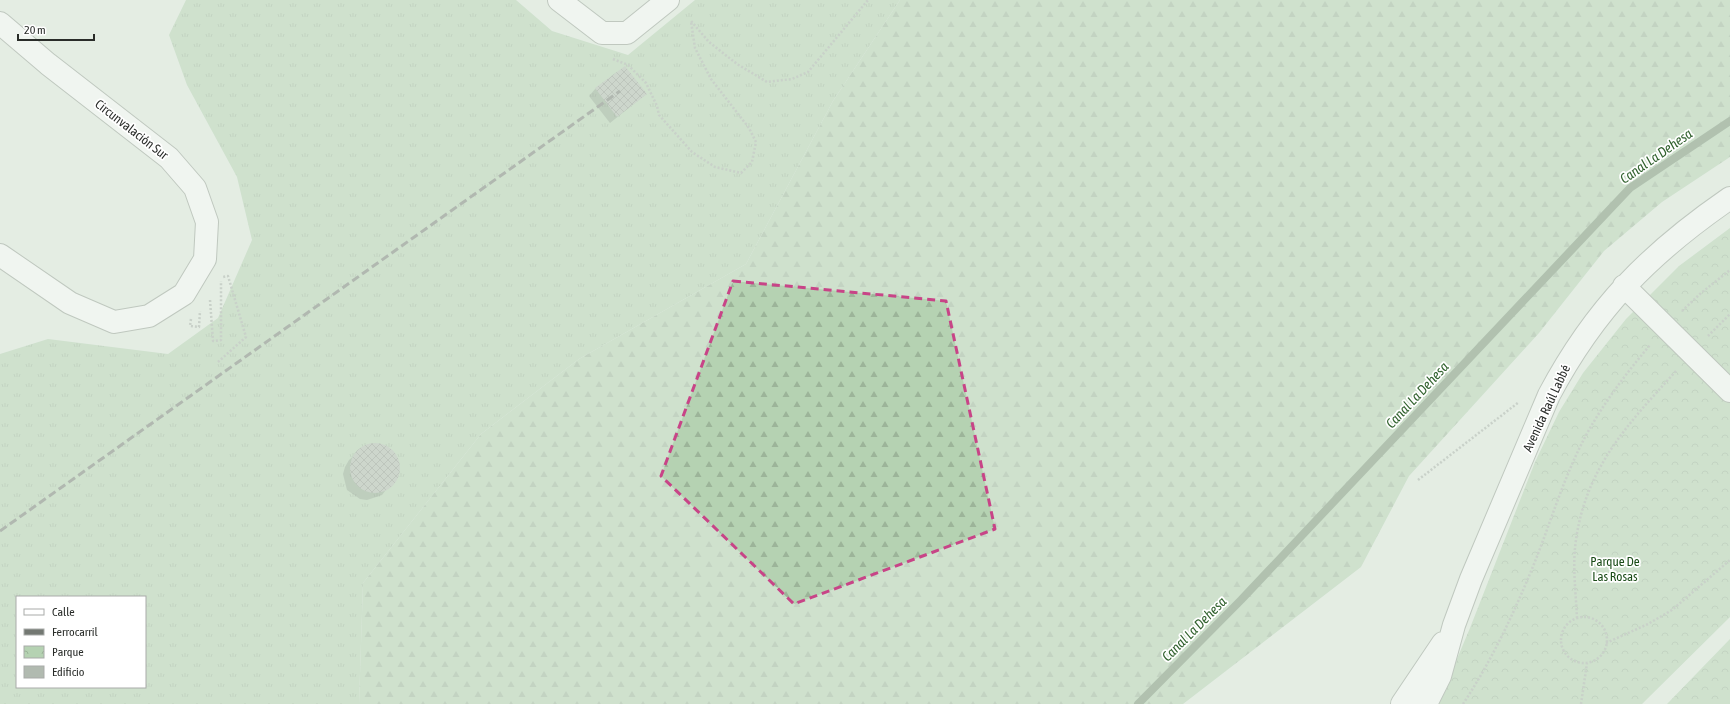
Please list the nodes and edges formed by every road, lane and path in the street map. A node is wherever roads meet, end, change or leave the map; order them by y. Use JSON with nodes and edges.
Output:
{"nodes":[{"id":1,"x":559,"y":0,"type":"edge"},
{"id":2,"x":668,"y":0,"type":"edge"},
{"id":3,"x":868,"y":0,"type":"edge"},
{"id":4,"x":0,"y":23,"type":"edge"},
{"id":5,"x":646,"y":83,"type":"dead end"},
{"id":6,"x":1730,"y":198,"type":"edge"},
{"id":7,"x":0,"y":256,"type":"edge"},
{"id":8,"x":1730,"y":270,"type":"edge"},
{"id":9,"x":1624,"y":286,"type":"junction"},
{"id":10,"x":210,"y":298,"type":"dead end"},
{"id":11,"x":1730,"y":314,"type":"edge"},
{"id":12,"x":1666,"y":327,"type":"junction"},
{"id":13,"x":1692,"y":353,"type":"junction"},
{"id":14,"x":218,"y":362,"type":"dead end"},
{"id":15,"x":1730,"y":391,"type":"edge"},
{"id":16,"x":1520,"y":402,"type":"dead end"},
{"id":17,"x":1418,"y":480,"type":"dead end"},
{"id":18,"x":1730,"y":560,"type":"edge"},
{"id":19,"x":1577,"y":618,"type":"junction"},
{"id":20,"x":1454,"y":625,"type":"junction"},
{"id":21,"x":1606,"y":643,"type":"junction"},
{"id":22,"x":1587,"y":663,"type":"junction"},
{"id":23,"x":1402,"y":704,"type":"edge"},
{"id":24,"x":1426,"y":704,"type":"edge"},
{"id":25,"x":1462,"y":704,"type":"edge"},
{"id":26,"x":1581,"y":704,"type":"edge"}],
"edges":[{"from":1,"to":2,"type":"street"},
{"from":3,"to":5,"type":"path"},
{"from":4,"to":7,"type":"street","name":"Circunvalación Sur"},
{"from":6,"to":9,"type":"street","name":"Avenida Raúl Labbé"},
{"from":8,"to":12,"type":"path"},
{"from":9,"to":12,"type":"street"},
{"from":9,"to":20,"type":"street","name":"Avenida Raúl Labbé"},
{"from":10,"to":14,"type":"path"},
{"from":11,"to":13,"type":"path"},
{"from":12,"to":13,"type":"street"},
{"from":12,"to":25,"type":"path"},
{"from":13,"to":15,"type":"street"},
{"from":13,"to":19,"type":"path"},
{"from":16,"to":17,"type":"path"},
{"from":18,"to":21,"type":"path"},
{"from":19,"to":21,"type":"path"},
{"from":19,"to":22,"type":"path"},
{"from":20,"to":23,"type":"street","name":"Avenida Raúl Labbé"},
{"from":20,"to":24,"type":"street","name":"Avenida Raúl Labbé"},
{"from":21,"to":22,"type":"path"},
{"from":22,"to":26,"type":"path"}]}
